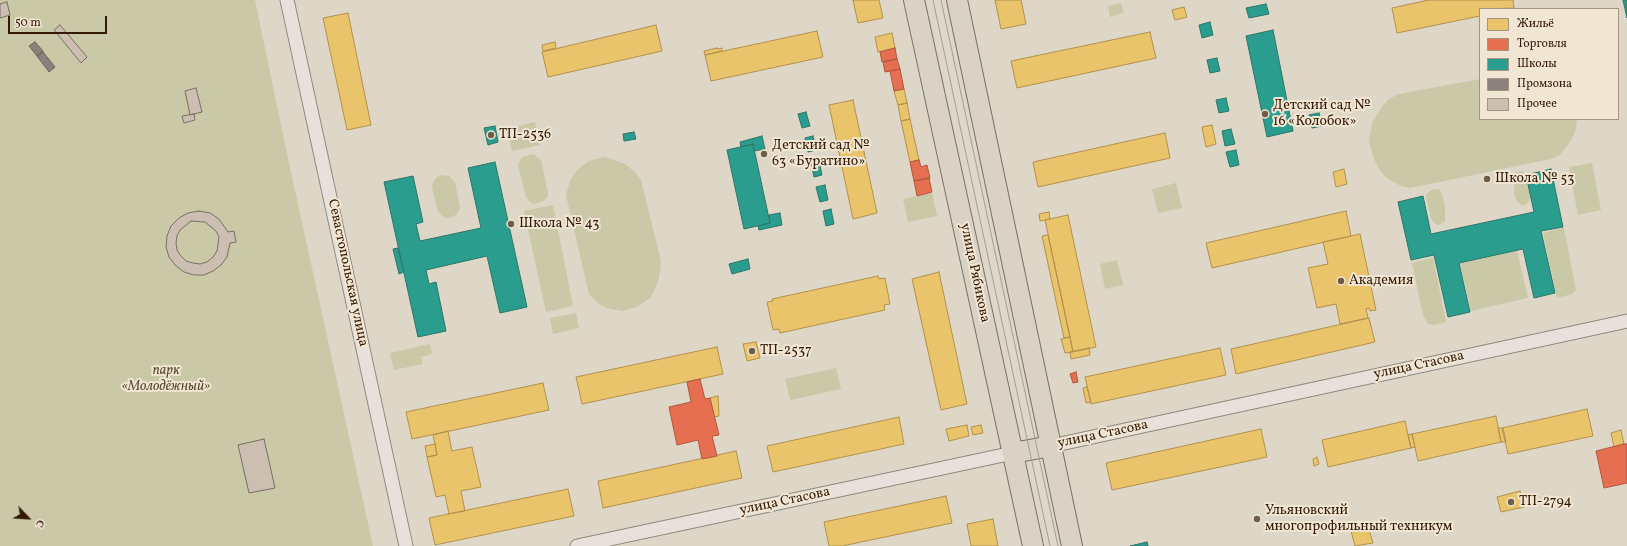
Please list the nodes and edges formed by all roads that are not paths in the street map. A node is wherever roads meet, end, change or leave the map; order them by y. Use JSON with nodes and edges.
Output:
{"nodes":[{"id":1,"x":287,"y":0,"type":"edge"},
{"id":2,"x":914,"y":0,"type":"edge"},
{"id":3,"x":957,"y":0,"type":"edge"},
{"id":4,"x":1627,"y":321,"type":"edge"},
{"id":5,"x":1050,"y":446,"type":"junction"},
{"id":6,"x":1013,"y":453,"type":"junction"},
{"id":7,"x":406,"y":546,"type":"edge"},
{"id":8,"x":577,"y":546,"type":"edge"},
{"id":9,"x":1033,"y":546,"type":"edge"},
{"id":10,"x":1072,"y":546,"type":"edge"}],
"edges":[{"from":1,"to":7,"type":"street","name":"Севастопольская улица"},
{"from":2,"to":6,"type":"main road","name":"улица Рябикова"},
{"from":3,"to":5,"type":"main road"},
{"from":4,"to":5,"type":"street","name":"улица Стасова"},
{"from":5,"to":6,"type":"main road","name":"улица Стасова"},
{"from":5,"to":10,"type":"main road"},
{"from":6,"to":8,"type":"street","name":"улица Стасова"},
{"from":6,"to":9,"type":"main road","name":"улица Рябикова"}]}
